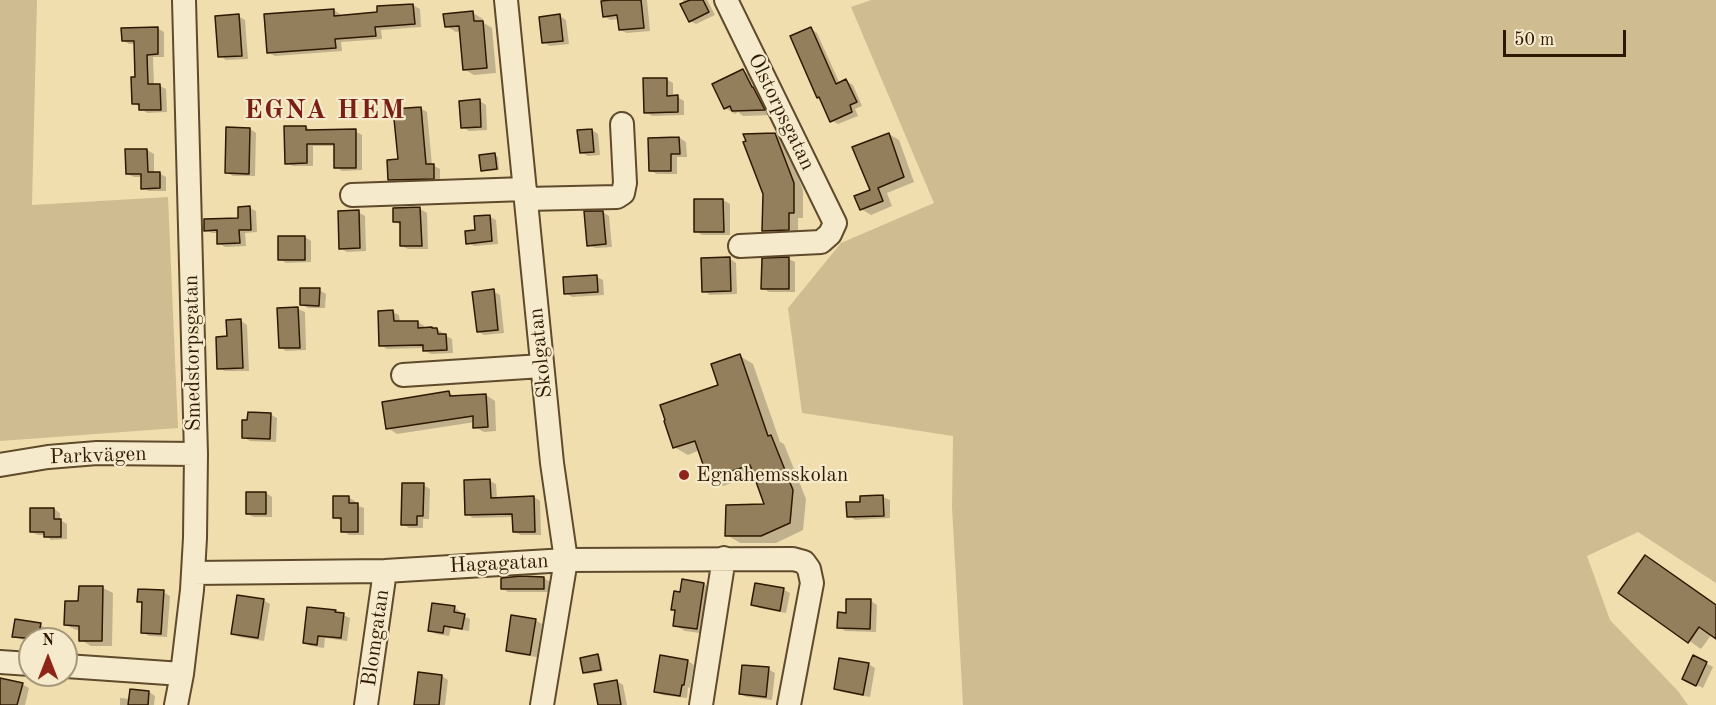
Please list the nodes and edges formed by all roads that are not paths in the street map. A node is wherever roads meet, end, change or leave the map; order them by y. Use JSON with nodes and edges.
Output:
{"nodes":[{"id":1,"x":184,"y":0,"type":"edge"},
{"id":2,"x":506,"y":0,"type":"edge"},
{"id":3,"x":726,"y":0,"type":"edge"},
{"id":4,"x":622,"y":124,"type":"dead end"},
{"id":5,"x":525,"y":194,"type":"junction"},
{"id":6,"x":352,"y":195,"type":"dead end"},
{"id":7,"x":740,"y":246,"type":"dead end"},
{"id":8,"x":542,"y":366,"type":"junction"},
{"id":9,"x":403,"y":375,"type":"dead end"},
{"id":10,"x":196,"y":454,"type":"junction"},
{"id":11,"x":0,"y":465,"type":"edge"},
{"id":12,"x":724,"y":558,"type":"junction"},
{"id":13,"x":566,"y":560,"type":"junction"},
{"id":14,"x":385,"y":571,"type":"junction"},
{"id":15,"x":194,"y":573,"type":"junction"},
{"id":16,"x":0,"y":662,"type":"edge"},
{"id":17,"x":18,"y":663,"type":"edge"},
{"id":18,"x":78,"y":667,"type":"edge"},
{"id":19,"x":182,"y":674,"type":"junction"},
{"id":20,"x":176,"y":705,"type":"edge"},
{"id":21,"x":366,"y":705,"type":"edge"},
{"id":22,"x":542,"y":705,"type":"edge"},
{"id":23,"x":701,"y":705,"type":"edge"},
{"id":24,"x":789,"y":705,"type":"edge"}],
"edges":[{"from":1,"to":10,"type":"street","name":"Smedstorpsgatan"},
{"from":2,"to":5,"type":"street","name":"Skolgatan"},
{"from":3,"to":7,"type":"street","name":"Olstorpsgatan"},
{"from":4,"to":5,"type":"street"},
{"from":5,"to":6,"type":"street"},
{"from":5,"to":8,"type":"street","name":"Skolgatan"},
{"from":8,"to":9,"type":"street"},
{"from":8,"to":13,"type":"street","name":"Skolgatan"},
{"from":10,"to":11,"type":"street","name":"Parkvägen"},
{"from":10,"to":15,"type":"street","name":"Smedstorpsgatan"},
{"from":12,"to":13,"type":"street","name":"Hagagatan"},
{"from":12,"to":23,"type":"street"},
{"from":12,"to":24,"type":"street","name":"Hagagatan"},
{"from":13,"to":14,"type":"street","name":"Hagagatan"},
{"from":13,"to":22,"type":"street","name":"Skolgatan"},
{"from":14,"to":15,"type":"street","name":"Hagagatan"},
{"from":14,"to":21,"type":"street","name":"Blomgatan"},
{"from":15,"to":19,"type":"street","name":"Smedstorpsgatan"},
{"from":16,"to":17,"type":"street"},
{"from":18,"to":19,"type":"street"},
{"from":19,"to":20,"type":"street","name":"Smedstorpsgatan"}]}
